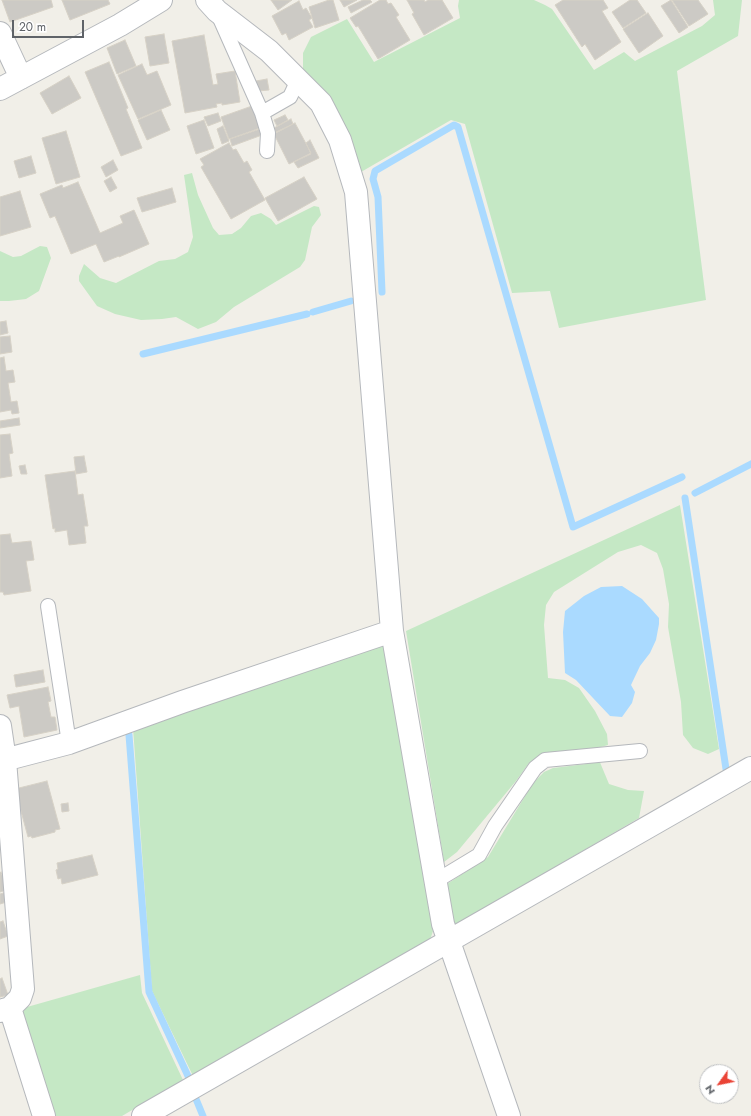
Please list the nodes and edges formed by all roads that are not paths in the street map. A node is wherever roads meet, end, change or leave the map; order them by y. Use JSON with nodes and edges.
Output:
{"nodes":[{"id":1,"x":161,"y":0,"type":"edge"},
{"id":2,"x":212,"y":5,"type":"edge"},
{"id":3,"x":0,"y":33,"type":"edge"},
{"id":4,"x":21,"y":78,"type":"junction"},
{"id":5,"x":298,"y":80,"type":"junction"},
{"id":6,"x":0,"y":88,"type":"edge"},
{"id":7,"x":262,"y":113,"type":"junction"},
{"id":8,"x":267,"y":152,"type":"dead end"},
{"id":9,"x":48,"y":606,"type":"dead end"},
{"id":10,"x":392,"y":631,"type":"junction"},
{"id":11,"x":0,"y":726,"type":"edge"},
{"id":12,"x":69,"y":743,"type":"junction"},
{"id":13,"x":640,"y":751,"type":"dead end"},
{"id":14,"x":3,"y":760,"type":"edge"},
{"id":15,"x":751,"y":768,"type":"edge"},
{"id":16,"x":436,"y":881,"type":"junction"},
{"id":17,"x":449,"y":941,"type":"junction"},
{"id":18,"x":5,"y":1009,"type":"edge"},
{"id":19,"x":44,"y":1116,"type":"edge"},
{"id":20,"x":143,"y":1116,"type":"edge"},
{"id":21,"x":509,"y":1116,"type":"edge"}],
"edges":[{"from":1,"to":4,"type":"street"},
{"from":2,"to":5,"type":"street"},
{"from":2,"to":7,"type":"lane"},
{"from":3,"to":4,"type":"street"},
{"from":4,"to":6,"type":"street"},
{"from":5,"to":7,"type":"lane"},
{"from":5,"to":10,"type":"street"},
{"from":7,"to":8,"type":"lane"},
{"from":9,"to":12,"type":"lane"},
{"from":10,"to":12,"type":"street"},
{"from":10,"to":16,"type":"street"},
{"from":11,"to":14,"type":"street"},
{"from":12,"to":14,"type":"street"},
{"from":13,"to":16,"type":"lane"},
{"from":14,"to":18,"type":"street"},
{"from":15,"to":17,"type":"street"},
{"from":16,"to":17,"type":"street"},
{"from":17,"to":20,"type":"street"},
{"from":17,"to":21,"type":"street"},
{"from":18,"to":19,"type":"street"}]}
